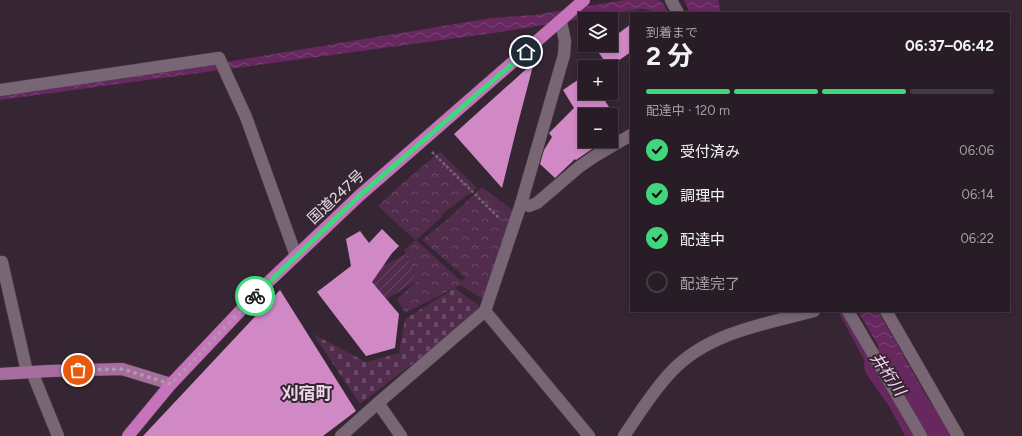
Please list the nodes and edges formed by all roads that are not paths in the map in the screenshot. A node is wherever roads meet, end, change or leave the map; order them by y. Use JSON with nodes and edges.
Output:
{"nodes":[{"id":1,"x":584,"y":0,"type":"edge"},
{"id":2,"x":671,"y":0,"type":"edge"},
{"id":3,"x":677,"y":12,"type":"edge"},
{"id":4,"x":561,"y":22,"type":"junction"},
{"id":5,"x":0,"y":90,"type":"edge"},
{"id":6,"x":630,"y":136,"type":"edge"},
{"id":7,"x":521,"y":204,"type":"junction"},
{"id":8,"x":296,"y":256,"type":"junction"},
{"id":9,"x":0,"y":262,"type":"edge"},
{"id":10,"x":485,"y":311,"type":"junction"},
{"id":11,"x":810,"y":312,"type":"edge"},
{"id":12,"x":849,"y":312,"type":"edge"},
{"id":13,"x":887,"y":312,"type":"edge"},
{"id":14,"x":30,"y":372,"type":"junction"},
{"id":15,"x":0,"y":374,"type":"edge"},
{"id":16,"x":171,"y":384,"type":"junction"},
{"id":17,"x":378,"y":403,"type":"junction"},
{"id":18,"x":920,"y":435,"type":"edge"},
{"id":19,"x":58,"y":436,"type":"edge"},
{"id":20,"x":128,"y":436,"type":"edge"},
{"id":21,"x":341,"y":436,"type":"edge"},
{"id":22,"x":402,"y":436,"type":"edge"},
{"id":23,"x":589,"y":436,"type":"edge"},
{"id":24,"x":624,"y":436,"type":"edge"},
{"id":25,"x":958,"y":436,"type":"edge"}],
"edges":[{"from":1,"to":4,"type":"highway","name":"国道247号"},
{"from":2,"to":3,"type":"street"},
{"from":4,"to":7,"type":"street"},
{"from":4,"to":8,"type":"highway","name":"国道247号"},
{"from":5,"to":8,"type":"street"},
{"from":6,"to":7,"type":"street"},
{"from":7,"to":10,"type":"street"},
{"from":8,"to":16,"type":"highway","name":"国道247号"},
{"from":9,"to":14,"type":"street"},
{"from":10,"to":17,"type":"street"},
{"from":10,"to":23,"type":"street"},
{"from":11,"to":24,"type":"street"},
{"from":12,"to":18,"type":"street"},
{"from":13,"to":25,"type":"street"},
{"from":14,"to":15,"type":"main road"},
{"from":14,"to":16,"type":"main road"},
{"from":14,"to":19,"type":"street"},
{"from":16,"to":20,"type":"highway","name":"国道247号"},
{"from":17,"to":21,"type":"street"},
{"from":17,"to":22,"type":"street"}]}
